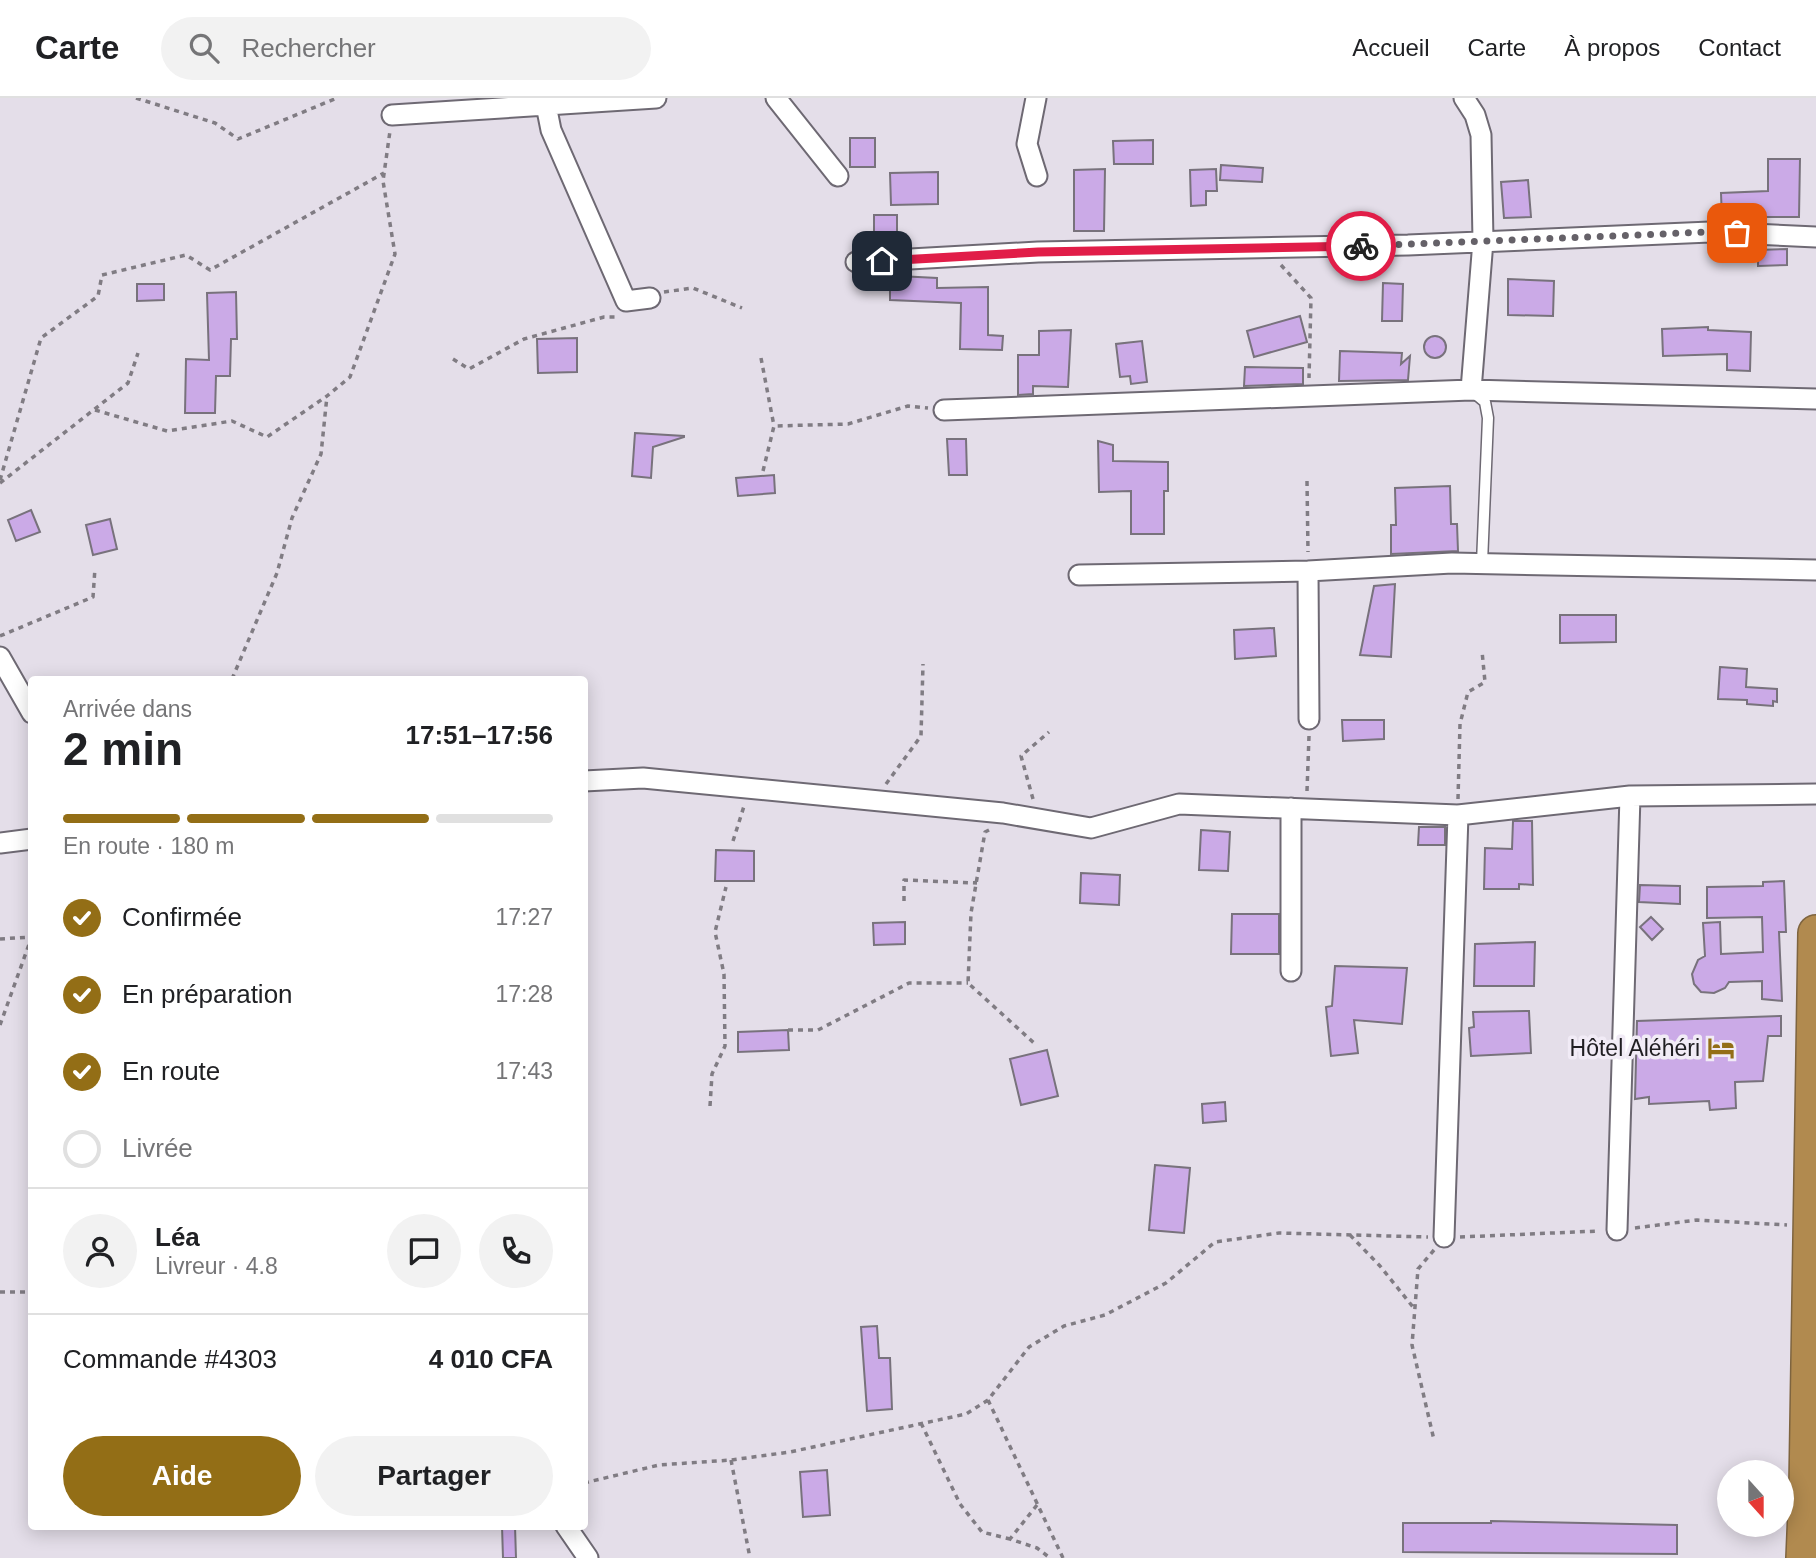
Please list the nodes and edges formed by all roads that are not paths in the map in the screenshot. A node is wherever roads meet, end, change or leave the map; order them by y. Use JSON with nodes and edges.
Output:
{"nodes":[{"id":1,"x":656,"y":98,"type":"edge"},
{"id":2,"x":776,"y":98,"type":"edge"},
{"id":3,"x":1035,"y":98,"type":"edge"},
{"id":4,"x":1464,"y":98,"type":"edge"},
{"id":5,"x":546,"y":105,"type":"junction"},
{"id":6,"x":392,"y":115,"type":"road end"},
{"id":7,"x":838,"y":176,"type":"dead end"},
{"id":8,"x":1037,"y":176,"type":"dead end"},
{"id":9,"x":1816,"y":237,"type":"edge"},
{"id":10,"x":1483,"y":241,"type":"junction"},
{"id":11,"x":856,"y":262,"type":"dead end"},
{"id":12,"x":650,"y":298,"type":"road end"},
{"id":13,"x":1471,"y":390,"type":"junction"},
{"id":14,"x":1816,"y":400,"type":"edge"},
{"id":15,"x":944,"y":410,"type":"road end"},
{"id":16,"x":1482,"y":563,"type":"junction"},
{"id":17,"x":1816,"y":570,"type":"edge"},
{"id":18,"x":1308,"y":571,"type":"junction"},
{"id":19,"x":1079,"y":575,"type":"dead end"},
{"id":20,"x":0,"y":657,"type":"edge"},
{"id":21,"x":28,"y":706,"type":"edge"},
{"id":22,"x":1309,"y":719,"type":"road end"},
{"id":23,"x":588,"y":781,"type":"edge"},
{"id":24,"x":1816,"y":794,"type":"edge"},
{"id":25,"x":1630,"y":796,"type":"junction"},
{"id":26,"x":1299,"y":808,"type":"junction"},
{"id":27,"x":1458,"y":816,"type":"junction"},
{"id":28,"x":28,"y":840,"type":"edge"},
{"id":29,"x":0,"y":843,"type":"edge"},
{"id":30,"x":1816,"y":933,"type":"edge"},
{"id":31,"x":1291,"y":971,"type":"dead end"},
{"id":32,"x":1814,"y":1170,"type":"edge"},
{"id":33,"x":1617,"y":1230,"type":"road end"},
{"id":34,"x":1444,"y":1237,"type":"road end"},
{"id":35,"x":1813,"y":1330,"type":"edge"},
{"id":36,"x":1812,"y":1487,"type":"edge"},
{"id":37,"x":569,"y":1530,"type":"edge"},
{"id":38,"x":589,"y":1558,"type":"edge"},
{"id":39,"x":1804,"y":1558,"type":"edge"}],
"edges":[{"from":1,"to":5,"type":"street"},
{"from":2,"to":7,"type":"street"},
{"from":3,"to":8,"type":"street"},
{"from":4,"to":10,"type":"street"},
{"from":5,"to":6,"type":"street"},
{"from":5,"to":12,"type":"street"},
{"from":9,"to":10,"type":"street"},
{"from":10,"to":11,"type":"street"},
{"from":10,"to":13,"type":"street"},
{"from":13,"to":14,"type":"street"},
{"from":13,"to":15,"type":"street"},
{"from":13,"to":16,"type":"lane"},
{"from":16,"to":17,"type":"street"},
{"from":16,"to":18,"type":"street"},
{"from":18,"to":19,"type":"street"},
{"from":18,"to":22,"type":"street"},
{"from":20,"to":21,"type":"street"},
{"from":23,"to":26,"type":"street"},
{"from":24,"to":25,"type":"street"},
{"from":25,"to":27,"type":"street"},
{"from":25,"to":33,"type":"street"},
{"from":26,"to":27,"type":"street"},
{"from":26,"to":31,"type":"street"},
{"from":27,"to":34,"type":"street"},
{"from":28,"to":29,"type":"street"},
{"from":30,"to":32,"type":"highway"},
{"from":32,"to":35,"type":"highway"},
{"from":35,"to":36,"type":"highway"},
{"from":36,"to":39,"type":"highway"},
{"from":37,"to":38,"type":"street"}]}
